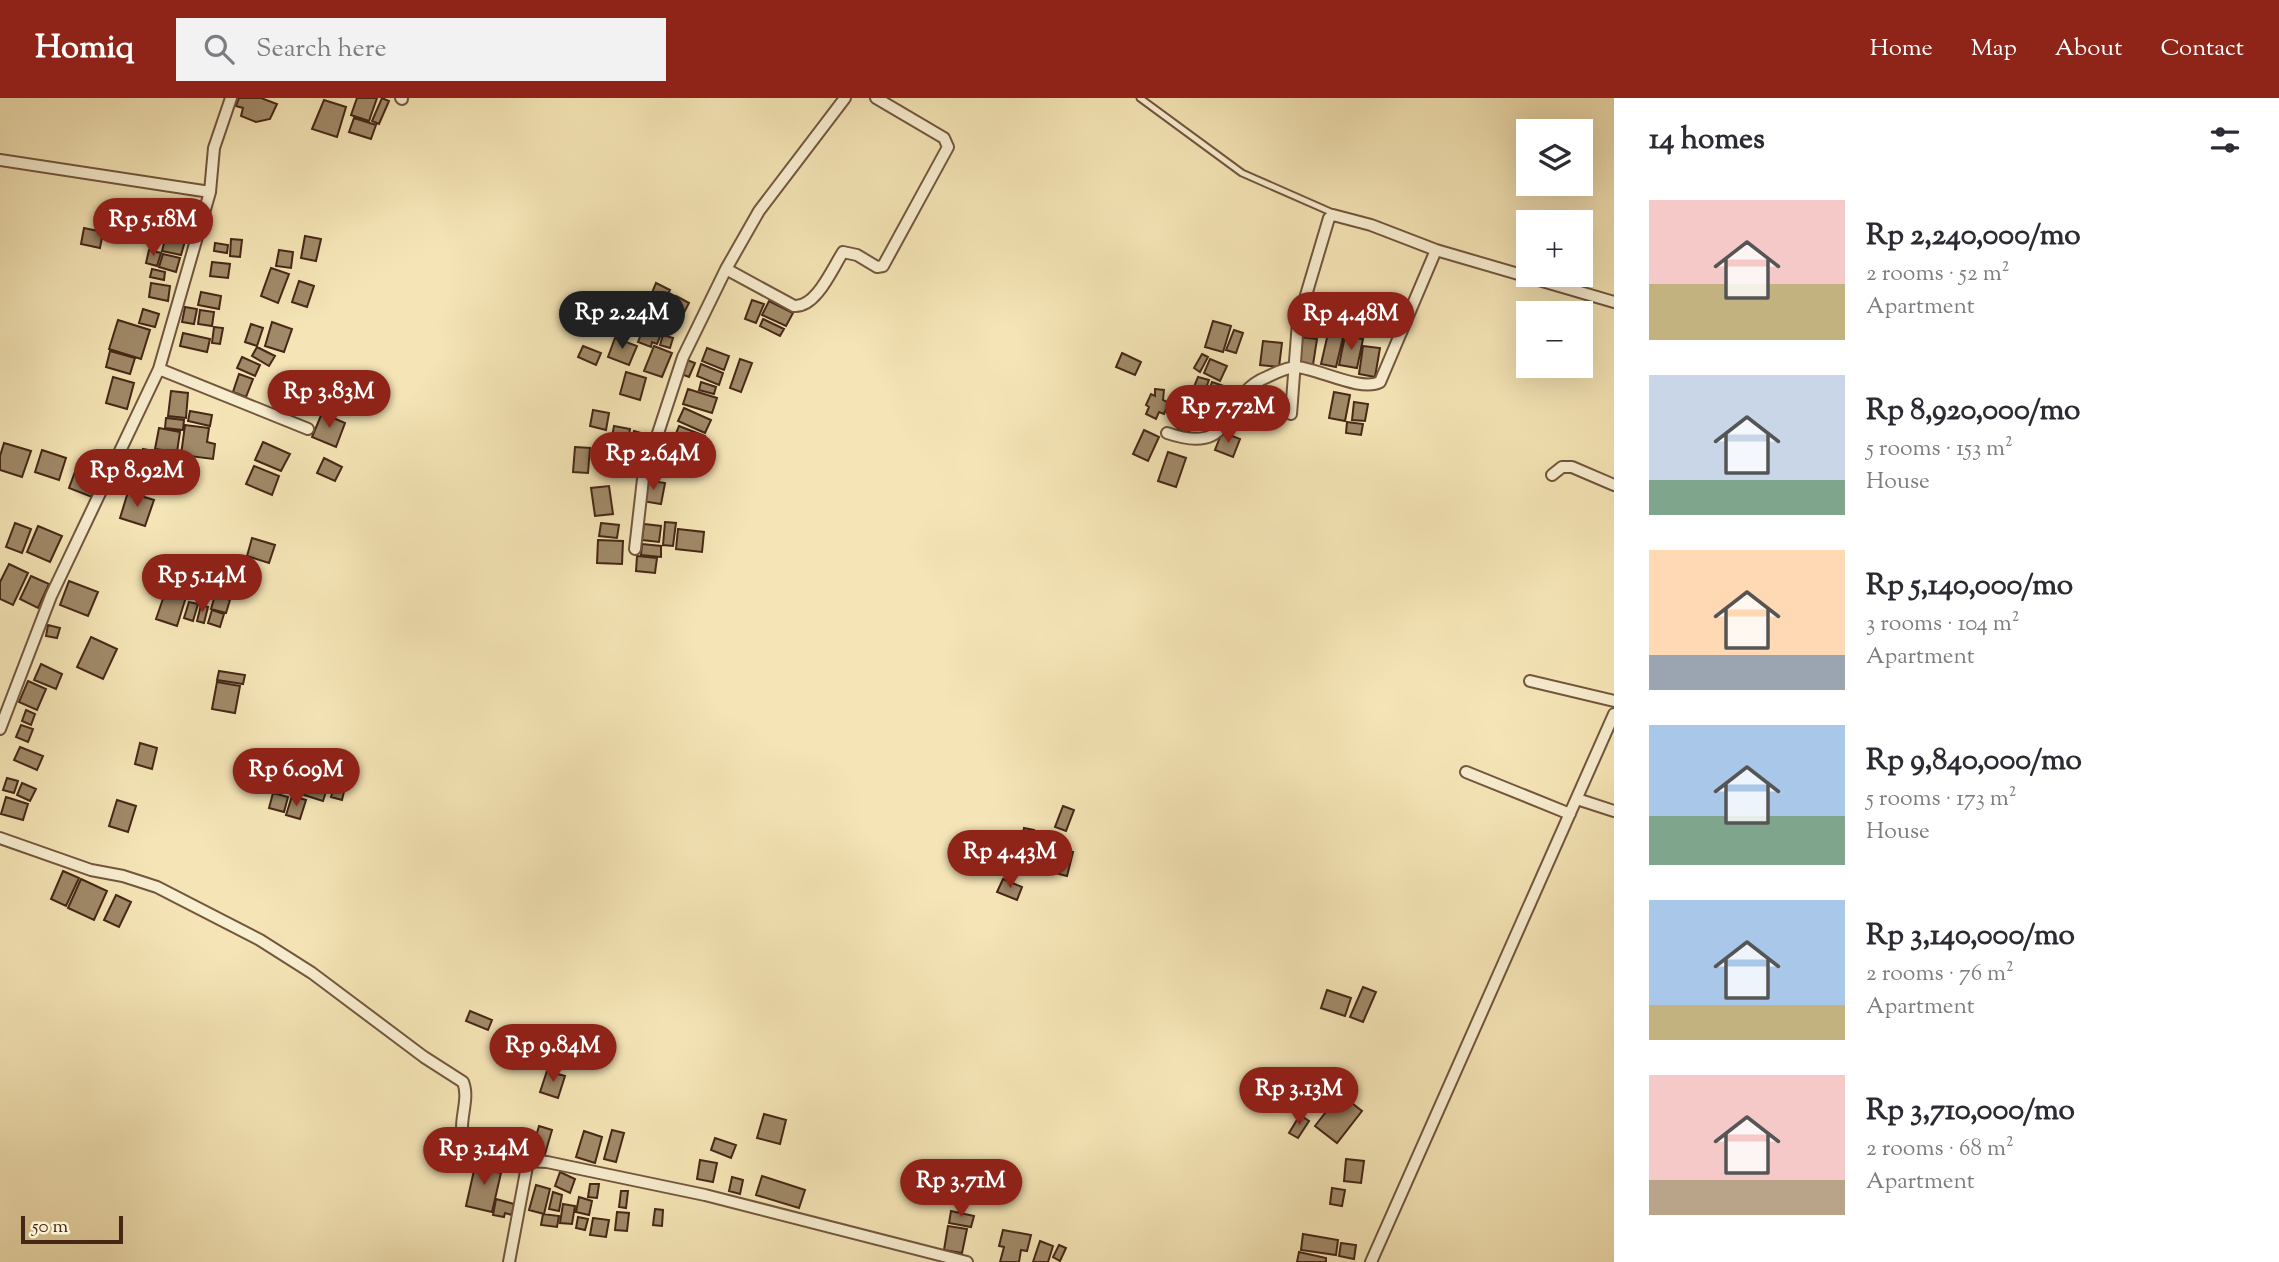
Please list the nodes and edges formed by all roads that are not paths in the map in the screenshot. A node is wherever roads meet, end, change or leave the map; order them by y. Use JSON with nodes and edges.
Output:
{"nodes":[{"id":1,"x":231,"y":98,"type":"edge"},
{"id":2,"x":845,"y":98,"type":"edge"},
{"id":3,"x":876,"y":98,"type":"edge"},
{"id":4,"x":1140,"y":98,"type":"edge"},
{"id":5,"x":0,"y":160,"type":"edge"},
{"id":6,"x":210,"y":192,"type":"junction"},
{"id":7,"x":1336,"y":215,"type":"junction"},
{"id":8,"x":1436,"y":250,"type":"junction"},
{"id":9,"x":726,"y":269,"type":"junction"},
{"id":10,"x":1614,"y":302,"type":"edge"},
{"id":11,"x":1295,"y":367,"type":"junction"},
{"id":12,"x":159,"y":369,"type":"junction"},
{"id":13,"x":1291,"y":414,"type":"dead end"},
{"id":14,"x":308,"y":429,"type":"dead end"},
{"id":15,"x":1167,"y":433,"type":"dead end"},
{"id":16,"x":1552,"y":475,"type":"dead end"},
{"id":17,"x":1614,"y":485,"type":"edge"},
{"id":18,"x":635,"y":550,"type":"dead end"},
{"id":19,"x":1530,"y":681,"type":"dead end"},
{"id":20,"x":1614,"y":701,"type":"edge"},
{"id":21,"x":1614,"y":714,"type":"edge"},
{"id":22,"x":0,"y":729,"type":"edge"},
{"id":23,"x":1466,"y":772,"type":"dead end"},
{"id":24,"x":1577,"y":799,"type":"junction"},
{"id":25,"x":1614,"y":811,"type":"edge"},
{"id":26,"x":1570,"y":814,"type":"junction"},
{"id":27,"x":0,"y":838,"type":"edge"},
{"id":28,"x":528,"y":1161,"type":"junction"},
{"id":29,"x":509,"y":1262,"type":"edge"},
{"id":30,"x":967,"y":1262,"type":"edge"},
{"id":31,"x":1371,"y":1262,"type":"edge"}],
"edges":[{"from":1,"to":6,"type":"street"},
{"from":2,"to":9,"type":"street"},
{"from":3,"to":9,"type":"street"},
{"from":4,"to":7,"type":"lane"},
{"from":5,"to":6,"type":"street"},
{"from":6,"to":12,"type":"street"},
{"from":7,"to":8,"type":"street"},
{"from":7,"to":11,"type":"street"},
{"from":8,"to":10,"type":"street"},
{"from":8,"to":11,"type":"street"},
{"from":9,"to":18,"type":"street"},
{"from":11,"to":13,"type":"street"},
{"from":11,"to":15,"type":"street"},
{"from":12,"to":14,"type":"street"},
{"from":12,"to":22,"type":"street"},
{"from":16,"to":17,"type":"street"},
{"from":19,"to":20,"type":"street"},
{"from":21,"to":24,"type":"street"},
{"from":23,"to":26,"type":"street"},
{"from":24,"to":25,"type":"street"},
{"from":24,"to":26,"type":"street"},
{"from":26,"to":31,"type":"street"},
{"from":27,"to":28,"type":"street"},
{"from":28,"to":29,"type":"street"},
{"from":28,"to":30,"type":"street"}]}
